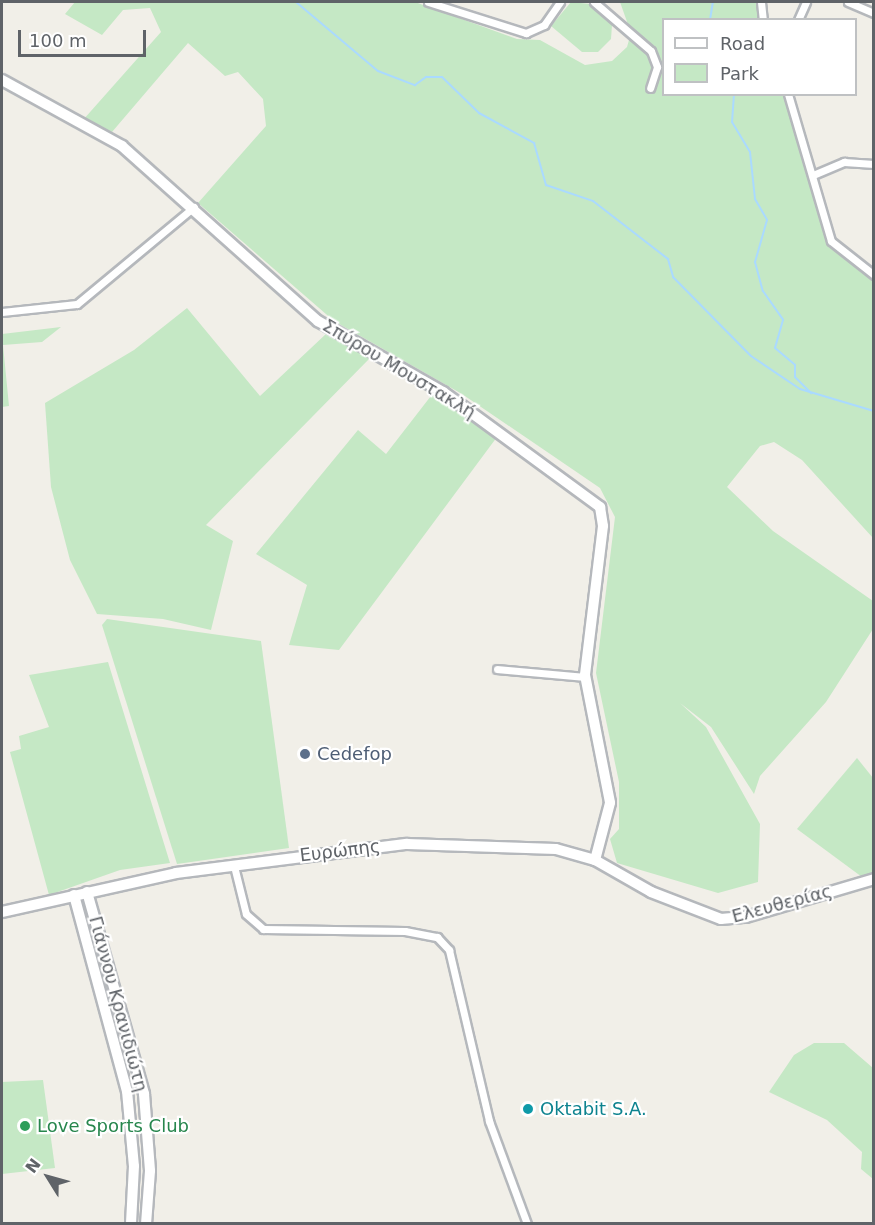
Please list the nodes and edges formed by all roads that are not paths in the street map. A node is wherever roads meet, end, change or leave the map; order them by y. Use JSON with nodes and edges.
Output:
{"nodes":[{"id":1,"x":428,"y":2,"type":"edge"},
{"id":2,"x":560,"y":2,"type":"edge"},
{"id":3,"x":594,"y":2,"type":"edge"},
{"id":4,"x":761,"y":2,"type":"edge"},
{"id":5,"x":806,"y":2,"type":"edge"},
{"id":6,"x":848,"y":2,"type":"edge"},
{"id":7,"x":873,"y":13,"type":"edge"},
{"id":8,"x":763,"y":18,"type":"edge"},
{"id":9,"x":799,"y":18,"type":"edge"},
{"id":10,"x":2,"y":80,"type":"edge"},
{"id":11,"x":650,"y":88,"type":"dead end"},
{"id":12,"x":789,"y":96,"type":"edge"},
{"id":13,"x":873,"y":164,"type":"edge"},
{"id":14,"x":813,"y":175,"type":"junction"},
{"id":15,"x":194,"y":207,"type":"junction"},
{"id":16,"x":873,"y":275,"type":"edge"},
{"id":17,"x":2,"y":312,"type":"edge"},
{"id":18,"x":497,"y":669,"type":"dead end"},
{"id":19,"x":585,"y":677,"type":"junction"},
{"id":20,"x":595,"y":860,"type":"junction"},
{"id":21,"x":234,"y":866,"type":"junction"},
{"id":22,"x":873,"y":879,"type":"edge"},
{"id":23,"x":87,"y":892,"type":"junction"},
{"id":24,"x":74,"y":896,"type":"junction"},
{"id":25,"x":2,"y":912,"type":"edge"},
{"id":26,"x":131,"y":1224,"type":"edge"},
{"id":27,"x":146,"y":1224,"type":"edge"},
{"id":28,"x":527,"y":1224,"type":"edge"}],
"edges":[{"from":1,"to":2,"type":"street"},
{"from":3,"to":11,"type":"street"},
{"from":4,"to":8,"type":"street"},
{"from":5,"to":9,"type":"street"},
{"from":6,"to":7,"type":"street"},
{"from":10,"to":15,"type":"street","name":"Σπύρου Μουστακλή"},
{"from":12,"to":14,"type":"street"},
{"from":13,"to":14,"type":"street"},
{"from":14,"to":16,"type":"street"},
{"from":15,"to":17,"type":"street"},
{"from":15,"to":19,"type":"street","name":"Σπύρου Μουστακλή"},
{"from":18,"to":19,"type":"street"},
{"from":19,"to":20,"type":"street","name":"Σπύρου Μουστακλή"},
{"from":20,"to":21,"type":"street","name":"Ευρώπης"},
{"from":20,"to":22,"type":"street","name":"Ελευθερίας"},
{"from":21,"to":23,"type":"street","name":"Ευρώπης"},
{"from":21,"to":28,"type":"street"},
{"from":23,"to":24,"type":"street","name":"Ευρώπης"},
{"from":23,"to":27,"type":"street","name":"Γιάννου Κρανιδιώτη"},
{"from":24,"to":25,"type":"street","name":"Ευρώπης"},
{"from":24,"to":26,"type":"street","name":"Γιάννου Κρανιδιώτη"}]}
